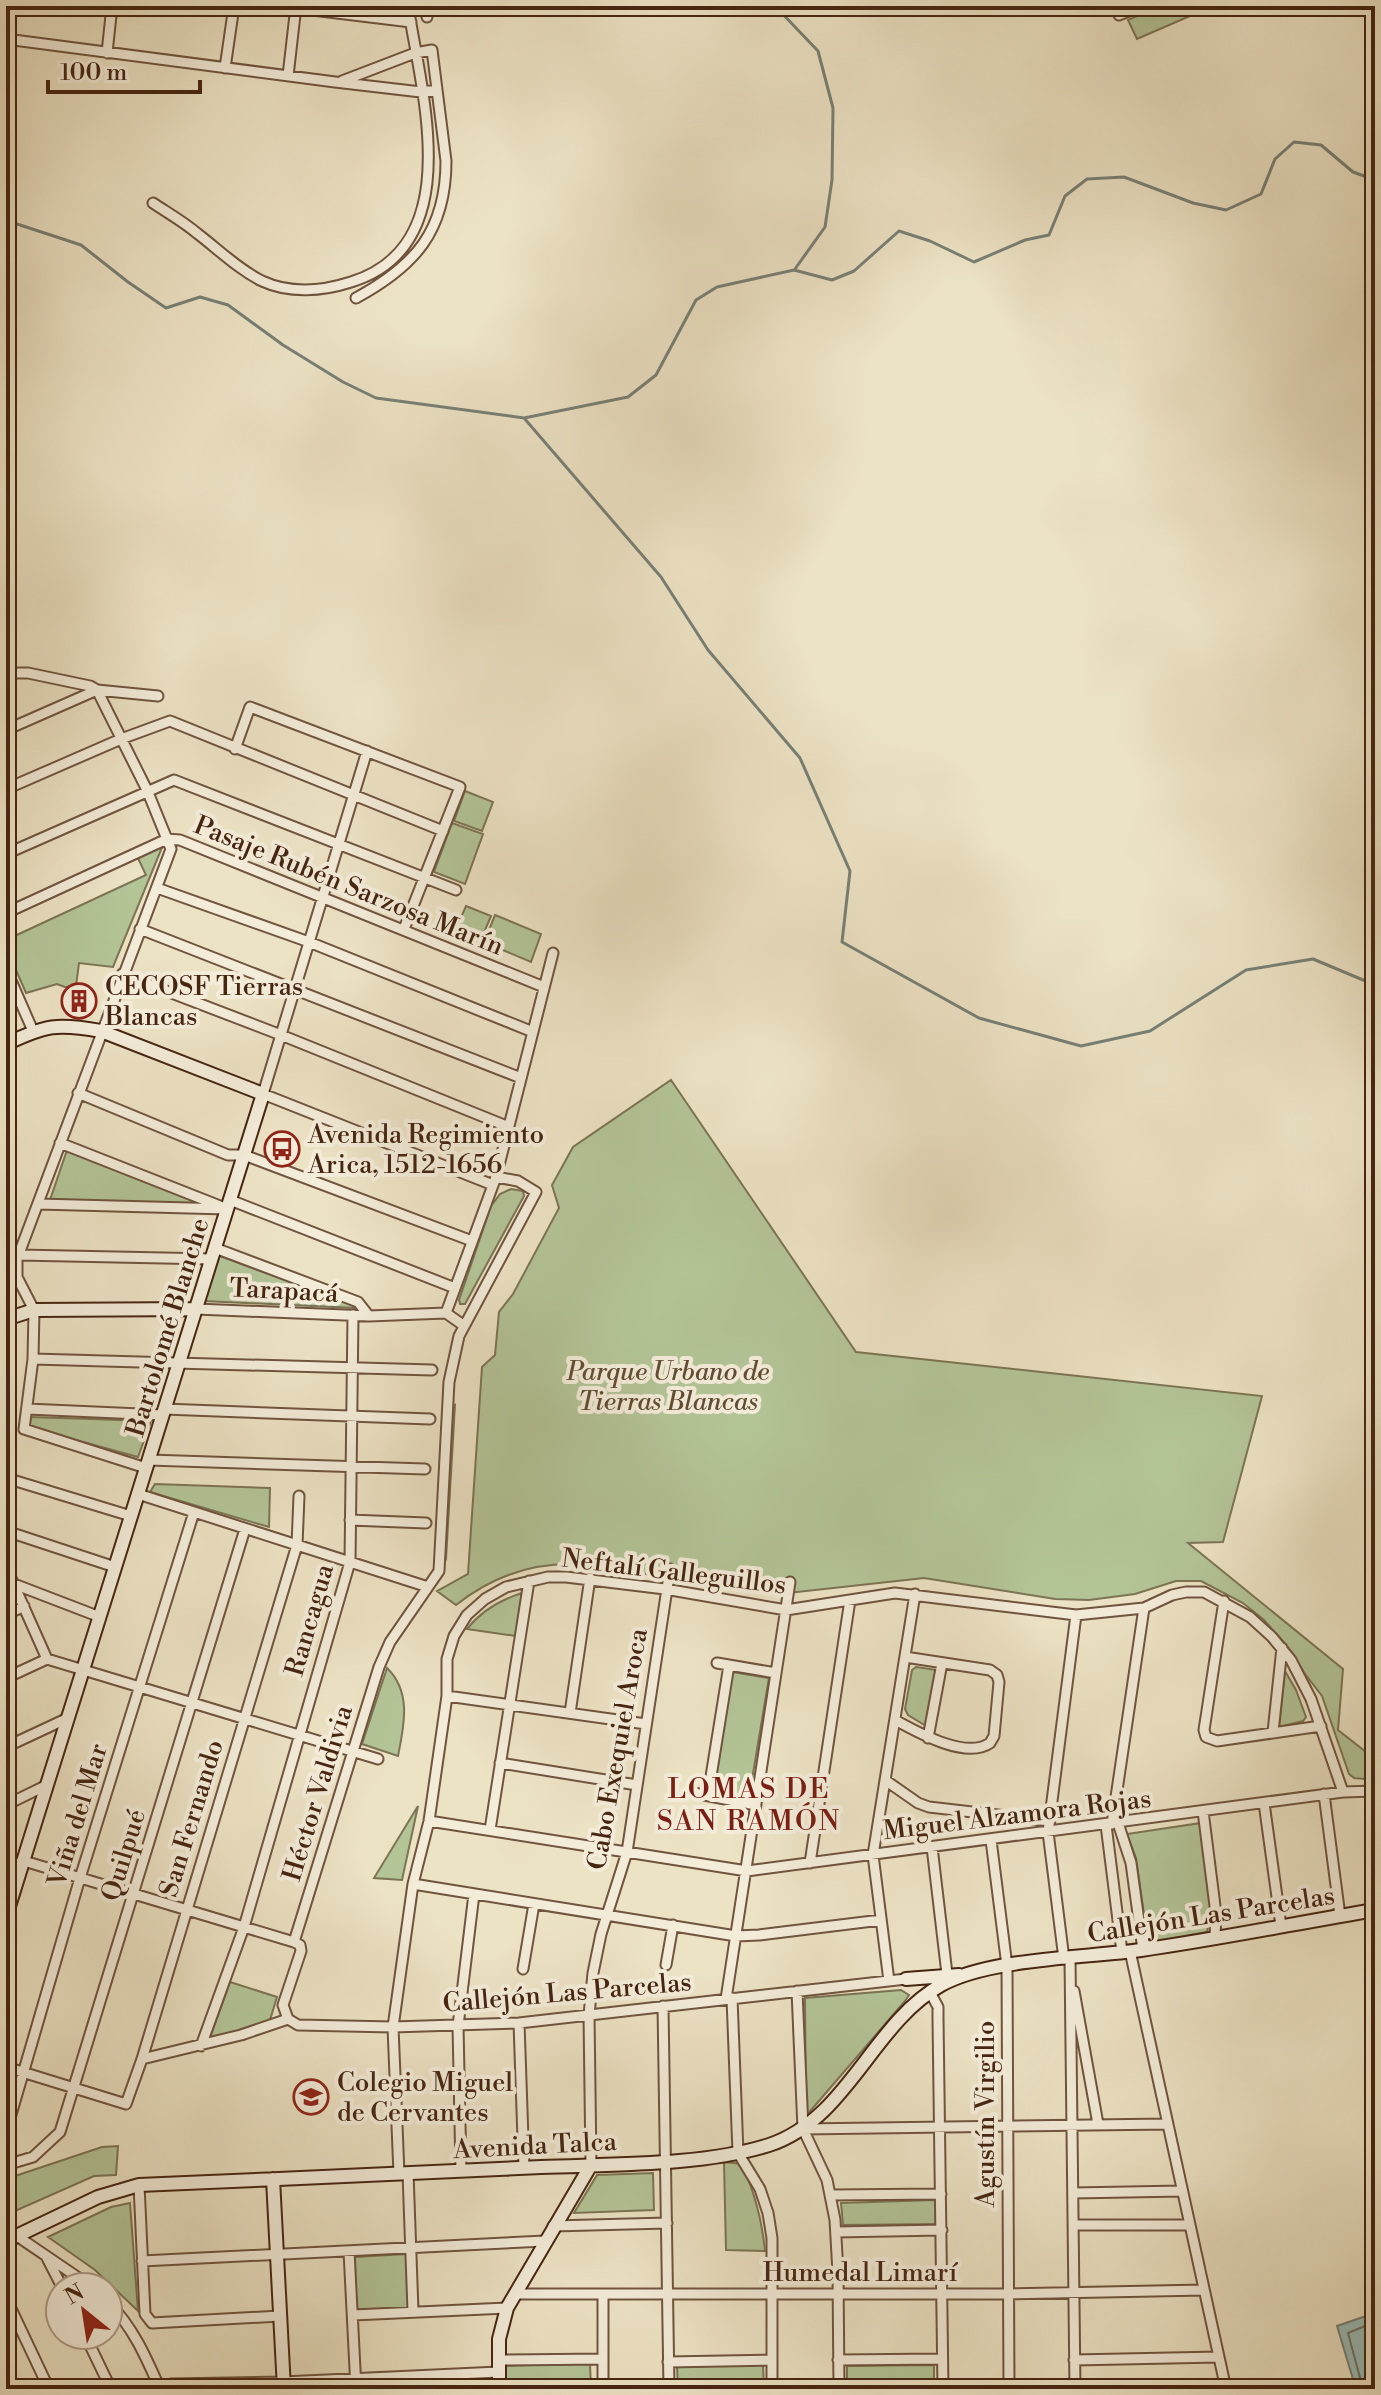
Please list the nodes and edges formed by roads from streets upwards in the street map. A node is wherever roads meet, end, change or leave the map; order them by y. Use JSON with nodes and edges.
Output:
{"nodes":[{"id":1,"x":112,"y":6,"type":"edge"},
{"id":2,"x":234,"y":6,"type":"edge"},
{"id":3,"x":279,"y":6,"type":"edge"},
{"id":4,"x":408,"y":6,"type":"edge"},
{"id":5,"x":426,"y":6,"type":"edge"},
{"id":6,"x":1141,"y":6,"type":"edge"},
{"id":7,"x":296,"y":7,"type":"edge"},
{"id":8,"x":1119,"y":15,"type":"dead end"},
{"id":9,"x":427,"y":17,"type":"dead end"},
{"id":10,"x":411,"y":22,"type":"junction"},
{"id":11,"x":6,"y":39,"type":"edge"},
{"id":12,"x":107,"y":53,"type":"junction"},
{"id":13,"x":415,"y":53,"type":"junction"},
{"id":14,"x":225,"y":68,"type":"junction"},
{"id":15,"x":288,"y":76,"type":"junction"},
{"id":16,"x":335,"y":82,"type":"junction"},
{"id":17,"x":437,"y":90,"type":"junction"},
{"id":18,"x":421,"y":92,"type":"junction"},
{"id":19,"x":428,"y":185,"type":"junction"},
{"id":20,"x":445,"y":187,"type":"junction"},
{"id":21,"x":153,"y":203,"type":"dead end"},
{"id":22,"x":367,"y":275,"type":"junction"},
{"id":23,"x":374,"y":288,"type":"junction"},
{"id":24,"x":356,"y":298,"type":"dead end"},
{"id":25,"x":6,"y":673,"type":"edge"},
{"id":26,"x":97,"y":690,"type":"junction"},
{"id":27,"x":158,"y":696,"type":"dead end"},
{"id":28,"x":6,"y":730,"type":"edge"},
{"id":29,"x":121,"y":739,"type":"junction"},
{"id":30,"x":235,"y":749,"type":"junction"},
{"id":31,"x":367,"y":751,"type":"junction"},
{"id":32,"x":6,"y":789,"type":"edge"},
{"id":33,"x":147,"y":790,"type":"junction"},
{"id":34,"x":353,"y":795,"type":"junction"},
{"id":35,"x":443,"y":831,"type":"junction"},
{"id":36,"x":167,"y":839,"type":"junction"},
{"id":37,"x":338,"y":846,"type":"junction"},
{"id":38,"x":6,"y":854,"type":"edge"},
{"id":39,"x":424,"y":878,"type":"junction"},
{"id":40,"x":157,"y":888,"type":"junction"},
{"id":41,"x":456,"y":890,"type":"dead end"},
{"id":42,"x":323,"y":896,"type":"junction"},
{"id":43,"x":6,"y":913,"type":"edge"},
{"id":44,"x":140,"y":929,"type":"junction"},
{"id":45,"x":404,"y":929,"type":"junction"},
{"id":46,"x":309,"y":942,"type":"junction"},
{"id":47,"x":553,"y":953,"type":"dead end"},
{"id":48,"x":7,"y":974,"type":"edge"},
{"id":49,"x":122,"y":974,"type":"junction"},
{"id":50,"x":544,"y":987,"type":"junction"},
{"id":51,"x":294,"y":989,"type":"junction"},
{"id":52,"x":33,"y":1031,"type":"junction"},
{"id":53,"x":101,"y":1031,"type":"junction"},
{"id":54,"x":533,"y":1032,"type":"junction"},
{"id":55,"x":281,"y":1035,"type":"junction"},
{"id":56,"x":6,"y":1044,"type":"edge"},
{"id":57,"x":521,"y":1078,"type":"junction"},
{"id":58,"x":78,"y":1093,"type":"junction"},
{"id":59,"x":263,"y":1094,"type":"junction"},
{"id":60,"x":509,"y":1127,"type":"junction"},
{"id":61,"x":60,"y":1143,"type":"junction"},
{"id":62,"x":244,"y":1155,"type":"junction"},
{"id":63,"x":494,"y":1181,"type":"junction"},
{"id":64,"x":38,"y":1204,"type":"junction"},
{"id":65,"x":228,"y":1205,"type":"junction"},
{"id":66,"x":472,"y":1241,"type":"junction"},
{"id":67,"x":213,"y":1254,"type":"junction"},
{"id":68,"x":19,"y":1255,"type":"junction"},
{"id":69,"x":455,"y":1288,"type":"junction"},
{"id":70,"x":196,"y":1309,"type":"junction"},
{"id":71,"x":34,"y":1310,"type":"junction"},
{"id":72,"x":446,"y":1313,"type":"junction"},
{"id":73,"x":353,"y":1315,"type":"junction"},
{"id":74,"x":369,"y":1316,"type":"junction"},
{"id":75,"x":6,"y":1319,"type":"edge"},
{"id":76,"x":463,"y":1325,"type":"junction"},
{"id":77,"x":33,"y":1359,"type":"junction"},
{"id":78,"x":179,"y":1363,"type":"junction"},
{"id":79,"x":352,"y":1369,"type":"junction"},
{"id":80,"x":432,"y":1370,"type":"dead end"},
{"id":81,"x":27,"y":1409,"type":"junction"},
{"id":82,"x":164,"y":1412,"type":"junction"},
{"id":83,"x":352,"y":1418,"type":"junction"},
{"id":84,"x":430,"y":1419,"type":"dead end"},
{"id":85,"x":148,"y":1464,"type":"junction"},
{"id":86,"x":351,"y":1468,"type":"junction"},
{"id":87,"x":425,"y":1469,"type":"dead end"},
{"id":88,"x":6,"y":1478,"type":"edge"},
{"id":89,"x":138,"y":1494,"type":"junction"},
{"id":90,"x":299,"y":1496,"type":"dead end"},
{"id":91,"x":194,"y":1512,"type":"junction"},
{"id":92,"x":131,"y":1516,"type":"junction"},
{"id":93,"x":350,"y":1520,"type":"junction"},
{"id":94,"x":426,"y":1523,"type":"dead end"},
{"id":95,"x":245,"y":1529,"type":"junction"},
{"id":96,"x":6,"y":1531,"type":"edge"},
{"id":97,"x":297,"y":1545,"type":"junction"},
{"id":98,"x":350,"y":1562,"type":"junction"},
{"id":99,"x":6,"y":1567,"type":"edge"},
{"id":100,"x":115,"y":1567,"type":"junction"},
{"id":101,"x":670,"y":1569,"type":"dead end"},
{"id":102,"x":590,"y":1578,"type":"junction"},
{"id":103,"x":529,"y":1581,"type":"junction"},
{"id":104,"x":790,"y":1582,"type":"dead end"},
{"id":105,"x":14,"y":1584,"type":"junction"},
{"id":106,"x":428,"y":1587,"type":"junction"},
{"id":107,"x":665,"y":1589,"type":"junction"},
{"id":108,"x":915,"y":1594,"type":"junction"},
{"id":109,"x":850,"y":1600,"type":"junction"},
{"id":110,"x":1224,"y":1601,"type":"junction"},
{"id":111,"x":24,"y":1606,"type":"junction"},
{"id":112,"x":1144,"y":1608,"type":"junction"},
{"id":113,"x":786,"y":1610,"type":"junction"},
{"id":114,"x":6,"y":1615,"type":"edge"},
{"id":115,"x":1076,"y":1615,"type":"junction"},
{"id":116,"x":100,"y":1617,"type":"junction"},
{"id":117,"x":1282,"y":1648,"type":"junction"},
{"id":118,"x":905,"y":1657,"type":"junction"},
{"id":119,"x":47,"y":1659,"type":"junction"},
{"id":120,"x":717,"y":1663,"type":"dead end"},
{"id":121,"x":942,"y":1663,"type":"junction"},
{"id":122,"x":729,"y":1665,"type":"junction"},
{"id":123,"x":83,"y":1669,"type":"junction"},
{"id":124,"x":776,"y":1673,"type":"junction"},
{"id":125,"x":6,"y":1678,"type":"edge"},
{"id":126,"x":141,"y":1687,"type":"junction"},
{"id":127,"x":447,"y":1696,"type":"junction"},
{"id":128,"x":192,"y":1702,"type":"junction"},
{"id":129,"x":510,"y":1705,"type":"junction"},
{"id":130,"x":570,"y":1713,"type":"junction"},
{"id":131,"x":68,"y":1718,"type":"junction"},
{"id":132,"x":245,"y":1718,"type":"junction"},
{"id":133,"x":895,"y":1720,"type":"junction"},
{"id":134,"x":646,"y":1724,"type":"junction"},
{"id":135,"x":1321,"y":1726,"type":"junction"},
{"id":136,"x":1273,"y":1732,"type":"junction"},
{"id":137,"x":299,"y":1734,"type":"junction"},
{"id":138,"x":928,"y":1738,"type":"junction"},
{"id":139,"x":6,"y":1747,"type":"edge"},
{"id":140,"x":353,"y":1751,"type":"junction"},
{"id":141,"x":378,"y":1759,"type":"dead end"},
{"id":142,"x":500,"y":1763,"type":"junction"},
{"id":143,"x":885,"y":1780,"type":"junction"},
{"id":144,"x":47,"y":1785,"type":"junction"},
{"id":145,"x":637,"y":1785,"type":"junction"},
{"id":146,"x":1375,"y":1791,"type":"edge"},
{"id":147,"x":1343,"y":1792,"type":"junction"},
{"id":148,"x":694,"y":1793,"type":"dead end"},
{"id":149,"x":1324,"y":1794,"type":"junction"},
{"id":150,"x":708,"y":1795,"type":"junction"},
{"id":151,"x":1264,"y":1803,"type":"junction"},
{"id":152,"x":6,"y":1805,"type":"edge"},
{"id":153,"x":756,"y":1805,"type":"junction"},
{"id":154,"x":1203,"y":1811,"type":"junction"},
{"id":155,"x":429,"y":1821,"type":"junction"},
{"id":156,"x":1112,"y":1824,"type":"junction"},
{"id":157,"x":1049,"y":1827,"type":"junction"},
{"id":158,"x":490,"y":1830,"type":"junction"},
{"id":159,"x":991,"y":1840,"type":"junction"},
{"id":160,"x":932,"y":1847,"type":"junction"},
{"id":161,"x":627,"y":1852,"type":"junction"},
{"id":162,"x":873,"y":1855,"type":"junction"},
{"id":163,"x":24,"y":1861,"type":"junction"},
{"id":164,"x":810,"y":1863,"type":"junction"},
{"id":165,"x":6,"y":1869,"type":"edge"},
{"id":166,"x":747,"y":1871,"type":"junction"},
{"id":167,"x":80,"y":1878,"type":"junction"},
{"id":168,"x":413,"y":1884,"type":"junction"},
{"id":169,"x":134,"y":1894,"type":"junction"},
{"id":170,"x":474,"y":1894,"type":"junction"},
{"id":171,"x":534,"y":1904,"type":"junction"},
{"id":172,"x":186,"y":1909,"type":"junction"},
{"id":173,"x":1375,"y":1910,"type":"edge"},
{"id":174,"x":6,"y":1916,"type":"edge"},
{"id":175,"x":607,"y":1916,"type":"junction"},
{"id":176,"x":1340,"y":1916,"type":"junction"},
{"id":177,"x":881,"y":1920,"type":"junction"},
{"id":178,"x":673,"y":1925,"type":"junction"},
{"id":179,"x":1281,"y":1926,"type":"junction"},
{"id":180,"x":244,"y":1927,"type":"junction"},
{"id":181,"x":736,"y":1936,"type":"junction"},
{"id":182,"x":1215,"y":1937,"type":"junction"},
{"id":183,"x":294,"y":1942,"type":"junction"},
{"id":184,"x":1143,"y":1950,"type":"junction"},
{"id":185,"x":1126,"y":1952,"type":"junction"},
{"id":186,"x":1067,"y":1959,"type":"junction"},
{"id":187,"x":666,"y":1965,"type":"dead end"},
{"id":188,"x":1007,"y":1966,"type":"junction"},
{"id":189,"x":523,"y":1969,"type":"dead end"},
{"id":190,"x":954,"y":1975,"type":"junction"},
{"id":191,"x":906,"y":1979,"type":"junction"},
{"id":192,"x":889,"y":1981,"type":"junction"},
{"id":193,"x":1071,"y":1985,"type":"junction"},
{"id":194,"x":797,"y":1991,"type":"junction"},
{"id":195,"x":927,"y":1995,"type":"junction"},
{"id":196,"x":729,"y":1999,"type":"junction"},
{"id":197,"x":663,"y":2006,"type":"junction"},
{"id":198,"x":589,"y":2015,"type":"junction"},
{"id":199,"x":288,"y":2019,"type":"junction"},
{"id":200,"x":519,"y":2023,"type":"junction"},
{"id":201,"x":458,"y":2026,"type":"junction"},
{"id":202,"x":393,"y":2027,"type":"junction"},
{"id":203,"x":201,"y":2046,"type":"junction"},
{"id":204,"x":142,"y":2059,"type":"junction"},
{"id":205,"x":6,"y":2067,"type":"edge"},
{"id":206,"x":24,"y":2072,"type":"junction"},
{"id":207,"x":75,"y":2088,"type":"junction"},
{"id":208,"x":1098,"y":2124,"type":"junction"},
{"id":209,"x":1167,"y":2124,"type":"junction"},
{"id":210,"x":1007,"y":2125,"type":"junction"},
{"id":211,"x":1072,"y":2125,"type":"junction"},
{"id":212,"x":941,"y":2127,"type":"junction"},
{"id":213,"x":803,"y":2129,"type":"junction"},
{"id":214,"x":6,"y":2132,"type":"edge"},
{"id":215,"x":738,"y":2153,"type":"junction"},
{"id":216,"x":665,"y":2160,"type":"junction"},
{"id":217,"x":6,"y":2165,"type":"edge"},
{"id":218,"x":591,"y":2165,"type":"junction"},
{"id":219,"x":524,"y":2168,"type":"junction"},
{"id":220,"x":461,"y":2171,"type":"junction"},
{"id":221,"x":403,"y":2174,"type":"junction"},
{"id":222,"x":273,"y":2179,"type":"junction"},
{"id":223,"x":139,"y":2185,"type":"junction"},
{"id":224,"x":1182,"y":2191,"type":"junction"},
{"id":225,"x":1073,"y":2193,"type":"junction"},
{"id":226,"x":941,"y":2194,"type":"junction"},
{"id":227,"x":831,"y":2195,"type":"junction"},
{"id":228,"x":667,"y":2223,"type":"junction"},
{"id":229,"x":1073,"y":2225,"type":"junction"},
{"id":230,"x":1190,"y":2225,"type":"junction"},
{"id":231,"x":553,"y":2226,"type":"junction"},
{"id":232,"x":942,"y":2230,"type":"junction"},
{"id":233,"x":836,"y":2232,"type":"junction"},
{"id":234,"x":11,"y":2239,"type":"edge"},
{"id":235,"x":545,"y":2241,"type":"junction"},
{"id":236,"x":411,"y":2248,"type":"junction"},
{"id":237,"x":349,"y":2251,"type":"junction"},
{"id":238,"x":277,"y":2254,"type":"junction"},
{"id":239,"x":46,"y":2255,"type":"junction"},
{"id":240,"x":142,"y":2261,"type":"junction"},
{"id":241,"x":54,"y":2271,"type":"edge"},
{"id":242,"x":69,"y":2271,"type":"edge"},
{"id":243,"x":1204,"y":2290,"type":"junction"},
{"id":244,"x":772,"y":2293,"type":"junction"},
{"id":245,"x":838,"y":2293,"type":"junction"},
{"id":246,"x":942,"y":2293,"type":"junction"},
{"id":247,"x":1074,"y":2293,"type":"junction"},
{"id":248,"x":515,"y":2294,"type":"junction"},
{"id":249,"x":668,"y":2294,"type":"junction"},
{"id":250,"x":1008,"y":2294,"type":"junction"},
{"id":251,"x":603,"y":2295,"type":"junction"},
{"id":252,"x":6,"y":2298,"type":"edge"},
{"id":253,"x":507,"y":2308,"type":"junction"},
{"id":254,"x":413,"y":2311,"type":"junction"},
{"id":255,"x":353,"y":2315,"type":"junction"},
{"id":256,"x":280,"y":2316,"type":"junction"},
{"id":257,"x":124,"y":2320,"type":"edge"},
{"id":258,"x":93,"y":2351,"type":"edge"},
{"id":259,"x":1219,"y":2357,"type":"junction"},
{"id":260,"x":603,"y":2359,"type":"junction"},
{"id":261,"x":942,"y":2359,"type":"junction"},
{"id":262,"x":772,"y":2360,"type":"junction"},
{"id":263,"x":838,"y":2360,"type":"junction"},
{"id":264,"x":1074,"y":2360,"type":"junction"},
{"id":265,"x":668,"y":2362,"type":"junction"},
{"id":266,"x":499,"y":2366,"type":"junction"},
{"id":267,"x":171,"y":2384,"type":"dead end"},
{"id":268,"x":356,"y":2384,"type":"edge"},
{"id":269,"x":283,"y":2385,"type":"edge"},
{"id":270,"x":49,"y":2389,"type":"edge"},
{"id":271,"x":111,"y":2389,"type":"edge"},
{"id":272,"x":160,"y":2389,"type":"edge"},
{"id":273,"x":499,"y":2389,"type":"edge"},
{"id":274,"x":603,"y":2389,"type":"edge"},
{"id":275,"x":669,"y":2389,"type":"edge"},
{"id":276,"x":772,"y":2389,"type":"edge"},
{"id":277,"x":839,"y":2389,"type":"edge"},
{"id":278,"x":943,"y":2389,"type":"edge"},
{"id":279,"x":1009,"y":2389,"type":"edge"},
{"id":280,"x":1075,"y":2389,"type":"edge"},
{"id":281,"x":1226,"y":2389,"type":"edge"}],
"edges":[{"from":1,"to":12,"type":"street"},
{"from":2,"to":14,"type":"street"},
{"from":3,"to":7,"type":"street"},
{"from":4,"to":10,"type":"street"},
{"from":5,"to":9,"type":"street"},
{"from":6,"to":8,"type":"street"},
{"from":7,"to":10,"type":"street"},
{"from":7,"to":15,"type":"street"},
{"from":10,"to":13,"type":"street"},
{"from":11,"to":12,"type":"street"},
{"from":12,"to":14,"type":"street"},
{"from":13,"to":16,"type":"street"},
{"from":13,"to":17,"type":"street"},
{"from":13,"to":18,"type":"street"},
{"from":14,"to":15,"type":"street"},
{"from":15,"to":16,"type":"street"},
{"from":16,"to":18,"type":"street"},
{"from":17,"to":18,"type":"street"},
{"from":17,"to":20,"type":"street"},
{"from":18,"to":19,"type":"street"},
{"from":19,"to":20,"type":"street"},
{"from":19,"to":22,"type":"street"},
{"from":20,"to":23,"type":"street"},
{"from":21,"to":22,"type":"street"},
{"from":22,"to":23,"type":"street"},
{"from":23,"to":24,"type":"street"},
{"from":25,"to":26,"type":"street"},
{"from":26,"to":27,"type":"street"},
{"from":26,"to":28,"type":"street"},
{"from":26,"to":29,"type":"street"},
{"from":29,"to":30,"type":"street"},
{"from":29,"to":32,"type":"street"},
{"from":29,"to":33,"type":"street"},
{"from":30,"to":31,"type":"street"},
{"from":30,"to":34,"type":"street"},
{"from":31,"to":34,"type":"street","name":"Bartolomé Blanche"},
{"from":31,"to":35,"type":"street"},
{"from":33,"to":36,"type":"street"},
{"from":33,"to":37,"type":"street"},
{"from":33,"to":38,"type":"street"},
{"from":34,"to":35,"type":"street"},
{"from":34,"to":37,"type":"street","name":"Bartolomé Blanche"},
{"from":35,"to":39,"type":"street"},
{"from":36,"to":40,"type":"street"},
{"from":36,"to":42,"type":"street","name":"Pasaje Rubén Sarzosa Marín"},
{"from":36,"to":43,"type":"street","name":"Pasaje Rubén Sarzosa Marín"},
{"from":37,"to":39,"type":"street"},
{"from":37,"to":42,"type":"street","name":"Bartolomé Blanche"},
{"from":39,"to":41,"type":"street"},
{"from":39,"to":45,"type":"street"},
{"from":40,"to":44,"type":"street"},
{"from":40,"to":46,"type":"street"},
{"from":42,"to":45,"type":"street","name":"Pasaje Rubén Sarzosa Marín"},
{"from":42,"to":46,"type":"street","name":"Bartolomé Blanche"},
{"from":44,"to":49,"type":"street"},
{"from":44,"to":51,"type":"street"},
{"from":45,"to":50,"type":"street","name":"Pasaje Rubén Sarzosa Marín"},
{"from":46,"to":51,"type":"street","name":"Bartolomé Blanche"},
{"from":46,"to":54,"type":"street"},
{"from":47,"to":50,"type":"street"},
{"from":48,"to":52,"type":"street"},
{"from":49,"to":53,"type":"street"},
{"from":49,"to":55,"type":"street"},
{"from":50,"to":54,"type":"street"},
{"from":51,"to":55,"type":"street","name":"Bartolomé Blanche"},
{"from":51,"to":57,"type":"street"},
{"from":52,"to":53,"type":"street"},
{"from":52,"to":56,"type":"street"},
{"from":53,"to":58,"type":"street"},
{"from":53,"to":59,"type":"street"},
{"from":54,"to":57,"type":"street"},
{"from":55,"to":59,"type":"street","name":"Bartolomé Blanche"},
{"from":55,"to":60,"type":"street"},
{"from":57,"to":60,"type":"street"},
{"from":58,"to":61,"type":"street"},
{"from":58,"to":62,"type":"street"},
{"from":59,"to":62,"type":"street","name":"Bartolomé Blanche"},
{"from":59,"to":63,"type":"street"},
{"from":60,"to":63,"type":"street"},
{"from":61,"to":64,"type":"street"},
{"from":61,"to":65,"type":"street"},
{"from":62,"to":65,"type":"street","name":"Bartolomé Blanche"},
{"from":62,"to":66,"type":"street"},
{"from":63,"to":66,"type":"street"},
{"from":63,"to":76,"type":"street","name":"Héctor Valdivia"},
{"from":64,"to":65,"type":"street"},
{"from":64,"to":68,"type":"street"},
{"from":65,"to":67,"type":"street","name":"Bartolomé Blanche"},
{"from":65,"to":69,"type":"street"},
{"from":66,"to":69,"type":"street"},
{"from":67,"to":68,"type":"street"},
{"from":67,"to":70,"type":"street","name":"Bartolomé Blanche"},
{"from":67,"to":74,"type":"street"},
{"from":68,"to":71,"type":"street"},
{"from":69,"to":72,"type":"street"},
{"from":70,"to":71,"type":"street","name":"Tarapacá"},
{"from":70,"to":73,"type":"street","name":"Tarapacá"},
{"from":70,"to":78,"type":"street","name":"Bartolomé Blanche"},
{"from":71,"to":75,"type":"street","name":"Tarapacá"},
{"from":71,"to":77,"type":"street"},
{"from":72,"to":74,"type":"street","name":"Tarapacá"},
{"from":72,"to":76,"type":"street"},
{"from":73,"to":74,"type":"street","name":"Tarapacá"},
{"from":73,"to":79,"type":"street","name":"Rancagua"},
{"from":76,"to":106,"type":"street","name":"Héctor Valdivia"},
{"from":77,"to":78,"type":"street"},
{"from":77,"to":81,"type":"street"},
{"from":78,"to":79,"type":"street"},
{"from":78,"to":82,"type":"street","name":"Bartolomé Blanche"},
{"from":79,"to":80,"type":"street"},
{"from":79,"to":83,"type":"street","name":"Rancagua"},
{"from":81,"to":82,"type":"street"},
{"from":81,"to":85,"type":"street"},
{"from":82,"to":83,"type":"street"},
{"from":82,"to":85,"type":"street","name":"Bartolomé Blanche"},
{"from":83,"to":84,"type":"street"},
{"from":83,"to":86,"type":"street","name":"Rancagua"},
{"from":85,"to":86,"type":"street"},
{"from":85,"to":89,"type":"street","name":"Bartolomé Blanche"},
{"from":86,"to":87,"type":"street"},
{"from":86,"to":93,"type":"street","name":"Rancagua"},
{"from":88,"to":92,"type":"street"},
{"from":89,"to":91,"type":"street"},
{"from":89,"to":92,"type":"street","name":"Bartolomé Blanche"},
{"from":90,"to":97,"type":"street","name":"San Fernando"},
{"from":91,"to":95,"type":"street"},
{"from":91,"to":126,"type":"street","name":"Viña del Mar"},
{"from":92,"to":100,"type":"street","name":"Bartolomé Blanche"},
{"from":93,"to":94,"type":"street"},
{"from":93,"to":98,"type":"street","name":"Rancagua"},
{"from":95,"to":97,"type":"street"},
{"from":95,"to":128,"type":"street","name":"Quilpué"},
{"from":96,"to":100,"type":"street"},
{"from":97,"to":98,"type":"street"},
{"from":97,"to":132,"type":"street","name":"San Fernando"},
{"from":98,"to":106,"type":"street"},
{"from":98,"to":137,"type":"street","name":"Rancagua"},
{"from":99,"to":105,"type":"street"},
{"from":100,"to":116,"type":"street","name":"Bartolomé Blanche"},
{"from":101,"to":107,"type":"street","name":"Cabo Exequiel Aroca"},
{"from":102,"to":103,"type":"street","name":"Neftalí Galleguillos"},
{"from":102,"to":107,"type":"street","name":"Neftalí Galleguillos"},
{"from":102,"to":130,"type":"street"},
{"from":103,"to":127,"type":"street","name":"Neftalí Galleguillos"},
{"from":103,"to":129,"type":"street"},
{"from":104,"to":113,"type":"street"},
{"from":105,"to":111,"type":"street"},
{"from":105,"to":116,"type":"street"},
{"from":106,"to":140,"type":"street","name":"Héctor Valdivia"},
{"from":107,"to":113,"type":"street","name":"Neftalí Galleguillos"},
{"from":107,"to":134,"type":"street","name":"Cabo Exequiel Aroca"},
{"from":108,"to":109,"type":"street","name":"Neftalí Galleguillos"},
{"from":108,"to":115,"type":"street","name":"Neftalí Galleguillos"},
{"from":108,"to":118,"type":"street"},
{"from":109,"to":113,"type":"street","name":"Neftalí Galleguillos"},
{"from":109,"to":164,"type":"street"},
{"from":110,"to":112,"type":"street","name":"Neftalí Galleguillos"},
{"from":110,"to":117,"type":"street","name":"Neftalí Galleguillos"},
{"from":110,"to":136,"type":"street"},
{"from":111,"to":114,"type":"street"},
{"from":111,"to":119,"type":"street"},
{"from":112,"to":115,"type":"street","name":"Neftalí Galleguillos"},
{"from":112,"to":156,"type":"street"},
{"from":113,"to":124,"type":"street"},
{"from":115,"to":157,"type":"street"},
{"from":116,"to":123,"type":"street","name":"Bartolomé Blanche"},
{"from":117,"to":135,"type":"street","name":"Neftalí Galleguillos"},
{"from":117,"to":136,"type":"street"},
{"from":118,"to":121,"type":"street"},
{"from":118,"to":133,"type":"street"},
{"from":119,"to":123,"type":"street"},
{"from":119,"to":125,"type":"street"},
{"from":120,"to":122,"type":"street"},
{"from":121,"to":138,"type":"street"},
{"from":121,"to":138,"type":"street"},
{"from":122,"to":124,"type":"street"},
{"from":122,"to":150,"type":"street"},
{"from":123,"to":126,"type":"street"},
{"from":123,"to":131,"type":"street","name":"Bartolomé Blanche"},
{"from":124,"to":153,"type":"street"},
{"from":126,"to":128,"type":"street"},
{"from":126,"to":167,"type":"street","name":"Viña del Mar"},
{"from":127,"to":129,"type":"street"},
{"from":127,"to":155,"type":"street","name":"Neftalí Galleguillos"},
{"from":128,"to":132,"type":"street"},
{"from":128,"to":169,"type":"street","name":"Quilpué"},
{"from":129,"to":130,"type":"street"},
{"from":129,"to":142,"type":"street"},
{"from":130,"to":134,"type":"street"},
{"from":131,"to":139,"type":"street"},
{"from":131,"to":144,"type":"street","name":"Bartolomé Blanche"},
{"from":132,"to":137,"type":"street"},
{"from":132,"to":172,"type":"street","name":"San Fernando"},
{"from":133,"to":138,"type":"street"},
{"from":133,"to":143,"type":"street"},
{"from":134,"to":145,"type":"street","name":"Cabo Exequiel Aroca"},
{"from":135,"to":136,"type":"street"},
{"from":135,"to":147,"type":"street","name":"Neftalí Galleguillos"},
{"from":137,"to":140,"type":"street"},
{"from":137,"to":180,"type":"street","name":"Rancagua"},
{"from":140,"to":141,"type":"street"},
{"from":140,"to":183,"type":"street","name":"Héctor Valdivia"},
{"from":142,"to":145,"type":"street"},
{"from":142,"to":158,"type":"street"},
{"from":143,"to":157,"type":"street"},
{"from":143,"to":162,"type":"street"},
{"from":144,"to":152,"type":"street"},
{"from":144,"to":163,"type":"street","name":"Bartolomé Blanche"},
{"from":145,"to":161,"type":"street","name":"Cabo Exequiel Aroca"},
{"from":146,"to":147,"type":"street","name":"Miguel Alzamora Rojas"},
{"from":147,"to":149,"type":"street","name":"Miguel Alzamora Rojas"},
{"from":148,"to":150,"type":"street"},
{"from":149,"to":151,"type":"street","name":"Miguel Alzamora Rojas"},
{"from":149,"to":176,"type":"street"},
{"from":150,"to":153,"type":"street"},
{"from":151,"to":154,"type":"street","name":"Miguel Alzamora Rojas"},
{"from":151,"to":179,"type":"street"},
{"from":153,"to":166,"type":"street"},
{"from":154,"to":156,"type":"street","name":"Miguel Alzamora Rojas"},
{"from":154,"to":182,"type":"street"},
{"from":155,"to":158,"type":"street","name":"Miguel Alzamora Rojas"},
{"from":155,"to":168,"type":"street","name":"Neftalí Galleguillos"},
{"from":156,"to":157,"type":"street","name":"Miguel Alzamora Rojas"},
{"from":156,"to":184,"type":"street"},
{"from":156,"to":185,"type":"street"},
{"from":157,"to":159,"type":"street","name":"Miguel Alzamora Rojas"},
{"from":157,"to":186,"type":"street"},
{"from":158,"to":161,"type":"street","name":"Miguel Alzamora Rojas"},
{"from":159,"to":160,"type":"street","name":"Miguel Alzamora Rojas"},
{"from":159,"to":188,"type":"street","name":"Agustín Virgilio"},
{"from":160,"to":162,"type":"street","name":"Miguel Alzamora Rojas"},
{"from":160,"to":190,"type":"street"},
{"from":161,"to":166,"type":"street","name":"Miguel Alzamora Rojas"},
{"from":161,"to":175,"type":"street","name":"Cabo Exequiel Aroca"},
{"from":162,"to":164,"type":"street","name":"Miguel Alzamora Rojas"},
{"from":162,"to":177,"type":"street"},
{"from":163,"to":165,"type":"street"},
{"from":163,"to":167,"type":"street"},
{"from":163,"to":174,"type":"street","name":"Bartolomé Blanche"},
{"from":164,"to":166,"type":"street","name":"Miguel Alzamora Rojas"},
{"from":166,"to":181,"type":"street"},
{"from":167,"to":169,"type":"street"},
{"from":167,"to":206,"type":"street","name":"Viña del Mar"},
{"from":168,"to":170,"type":"street"},
{"from":168,"to":202,"type":"street","name":"Neftalí Galleguillos"},
{"from":169,"to":172,"type":"street"},
{"from":169,"to":207,"type":"street","name":"Quilpué"},
{"from":170,"to":171,"type":"street"},
{"from":170,"to":201,"type":"street"},
{"from":171,"to":175,"type":"street"},
{"from":171,"to":189,"type":"street"},
{"from":172,"to":180,"type":"street"},
{"from":172,"to":204,"type":"street","name":"San Fernando"},
{"from":173,"to":176,"type":"street","name":"Callejón Las Parcelas"},
{"from":175,"to":178,"type":"street"},
{"from":175,"to":198,"type":"street","name":"Cabo Exequiel Aroca"},
{"from":176,"to":179,"type":"street","name":"Callejón Las Parcelas"},
{"from":177,"to":181,"type":"street"},
{"from":177,"to":192,"type":"street"},
{"from":178,"to":181,"type":"street"},
{"from":178,"to":187,"type":"street"},
{"from":179,"to":182,"type":"street","name":"Callejón Las Parcelas"},
{"from":180,"to":183,"type":"street"},
{"from":180,"to":203,"type":"street","name":"Rancagua"},
{"from":181,"to":196,"type":"street"},
{"from":182,"to":184,"type":"street","name":"Callejón Las Parcelas"},
{"from":183,"to":199,"type":"street","name":"Héctor Valdivia"},
{"from":184,"to":185,"type":"street","name":"Callejón Las Parcelas"},
{"from":185,"to":186,"type":"street","name":"Callejón Las Parcelas"},
{"from":185,"to":209,"type":"street"},
{"from":186,"to":188,"type":"street","name":"Callejón Las Parcelas"},
{"from":186,"to":193,"type":"street"},
{"from":188,"to":190,"type":"street","name":"Avenida Talca"},
{"from":188,"to":210,"type":"street","name":"Agustín Virgilio"},
{"from":190,"to":191,"type":"street"},
{"from":190,"to":195,"type":"street","name":"Avenida Talca"},
{"from":191,"to":192,"type":"street","name":"Callejón Las Parcelas"},
{"from":191,"to":195,"type":"street"},
{"from":192,"to":194,"type":"street","name":"Callejón Las Parcelas"},
{"from":193,"to":208,"type":"street"},
{"from":193,"to":211,"type":"street"},
{"from":194,"to":196,"type":"street","name":"Callejón Las Parcelas"},
{"from":194,"to":213,"type":"street"},
{"from":195,"to":212,"type":"street"},
{"from":195,"to":213,"type":"street","name":"Avenida Talca"},
{"from":196,"to":197,"type":"street","name":"Callejón Las Parcelas"},
{"from":196,"to":215,"type":"street"},
{"from":197,"to":198,"type":"street","name":"Callejón Las Parcelas"},
{"from":197,"to":216,"type":"street"},
{"from":198,"to":200,"type":"street","name":"Callejón Las Parcelas"},
{"from":198,"to":218,"type":"street","name":"Cabo Exequiel Aroca"},
{"from":199,"to":202,"type":"street","name":"Callejón Las Parcelas"},
{"from":199,"to":203,"type":"street","name":"Callejón Las Parcelas"},
{"from":200,"to":201,"type":"street","name":"Callejón Las Parcelas"},
{"from":200,"to":219,"type":"street"},
{"from":201,"to":202,"type":"street","name":"Callejón Las Parcelas"},
{"from":201,"to":220,"type":"street"},
{"from":202,"to":221,"type":"street","name":"Neftalí Galleguillos"},
{"from":203,"to":204,"type":"street","name":"Callejón Las Parcelas"},
{"from":204,"to":207,"type":"street","name":"San Fernando"},
{"from":205,"to":206,"type":"street"},
{"from":206,"to":207,"type":"street"},
{"from":206,"to":214,"type":"street","name":"Viña del Mar"},
{"from":207,"to":217,"type":"street","name":"Quilpué"},
{"from":208,"to":209,"type":"street"},
{"from":208,"to":211,"type":"street"},
{"from":209,"to":224,"type":"street"},
{"from":210,"to":211,"type":"street"},
{"from":210,"to":212,"type":"street"},
{"from":210,"to":250,"type":"street","name":"Agustín Virgilio"},
{"from":211,"to":225,"type":"street"},
{"from":212,"to":213,"type":"street"},
{"from":212,"to":226,"type":"street"},
{"from":213,"to":215,"type":"street","name":"Avenida Talca"},
{"from":213,"to":227,"type":"street"},
{"from":215,"to":216,"type":"street","name":"Avenida Talca"},
{"from":215,"to":244,"type":"street"},
{"from":216,"to":218,"type":"street","name":"Avenida Talca"},
{"from":216,"to":228,"type":"street"},
{"from":218,"to":219,"type":"street","name":"Avenida Talca"},
{"from":218,"to":231,"type":"street"},
{"from":219,"to":220,"type":"street","name":"Avenida Talca"},
{"from":220,"to":221,"type":"street","name":"Avenida Talca"},
{"from":221,"to":222,"type":"street","name":"Avenida Talca"},
{"from":221,"to":236,"type":"street","name":"Neftalí Galleguillos"},
{"from":222,"to":223,"type":"street","name":"Avenida Talca"},
{"from":222,"to":238,"type":"street"},
{"from":223,"to":234,"type":"street","name":"Avenida Talca"},
{"from":223,"to":240,"type":"street"},
{"from":224,"to":225,"type":"street"},
{"from":224,"to":230,"type":"street"},
{"from":225,"to":229,"type":"street"},
{"from":226,"to":227,"type":"street"},
{"from":226,"to":232,"type":"street"},
{"from":227,"to":233,"type":"street"},
{"from":228,"to":231,"type":"street"},
{"from":228,"to":249,"type":"street"},
{"from":229,"to":230,"type":"street"},
{"from":229,"to":247,"type":"street"},
{"from":230,"to":243,"type":"street"},
{"from":231,"to":235,"type":"street"},
{"from":232,"to":233,"type":"street"},
{"from":232,"to":246,"type":"street"},
{"from":233,"to":245,"type":"street"},
{"from":234,"to":239,"type":"street"},
{"from":235,"to":236,"type":"street"},
{"from":235,"to":248,"type":"street"},
{"from":236,"to":237,"type":"street"},
{"from":236,"to":254,"type":"street","name":"Neftalí Galleguillos"},
{"from":237,"to":238,"type":"street"},
{"from":237,"to":255,"type":"street"},
{"from":238,"to":240,"type":"street"},
{"from":238,"to":256,"type":"street"},
{"from":239,"to":241,"type":"street"},
{"from":239,"to":242,"type":"street"},
{"from":240,"to":256,"type":"street"},
{"from":243,"to":247,"type":"street","name":"Humedal Limarí"},
{"from":243,"to":259,"type":"street"},
{"from":244,"to":245,"type":"street","name":"Humedal Limarí"},
{"from":244,"to":249,"type":"street","name":"Humedal Limarí"},
{"from":244,"to":262,"type":"street"},
{"from":245,"to":246,"type":"street","name":"Humedal Limarí"},
{"from":245,"to":263,"type":"street"},
{"from":246,"to":250,"type":"street","name":"Humedal Limarí"},
{"from":246,"to":261,"type":"street"},
{"from":247,"to":250,"type":"street","name":"Humedal Limarí"},
{"from":247,"to":264,"type":"street"},
{"from":248,"to":251,"type":"street","name":"Humedal Limarí"},
{"from":248,"to":253,"type":"street"},
{"from":249,"to":251,"type":"street","name":"Humedal Limarí"},
{"from":249,"to":265,"type":"street"},
{"from":250,"to":279,"type":"street","name":"Agustín Virgilio"},
{"from":251,"to":260,"type":"street"},
{"from":252,"to":270,"type":"street"},
{"from":253,"to":254,"type":"street"},
{"from":253,"to":266,"type":"street"},
{"from":254,"to":255,"type":"street"},
{"from":255,"to":268,"type":"street"},
{"from":256,"to":269,"type":"street"},
{"from":257,"to":272,"type":"street"},
{"from":258,"to":271,"type":"street"},
{"from":259,"to":264,"type":"street"},
{"from":259,"to":281,"type":"street"},
{"from":260,"to":266,"type":"street"},
{"from":260,"to":274,"type":"street"},
{"from":261,"to":263,"type":"street"},
{"from":261,"to":278,"type":"street"},
{"from":262,"to":265,"type":"street"},
{"from":262,"to":276,"type":"street"},
{"from":263,"to":277,"type":"street"},
{"from":264,"to":280,"type":"street"},
{"from":265,"to":275,"type":"street"},
{"from":266,"to":268,"type":"street"},
{"from":266,"to":273,"type":"street"},
{"from":267,"to":269,"type":"street"},
{"from":268,"to":269,"type":"street"}]}
